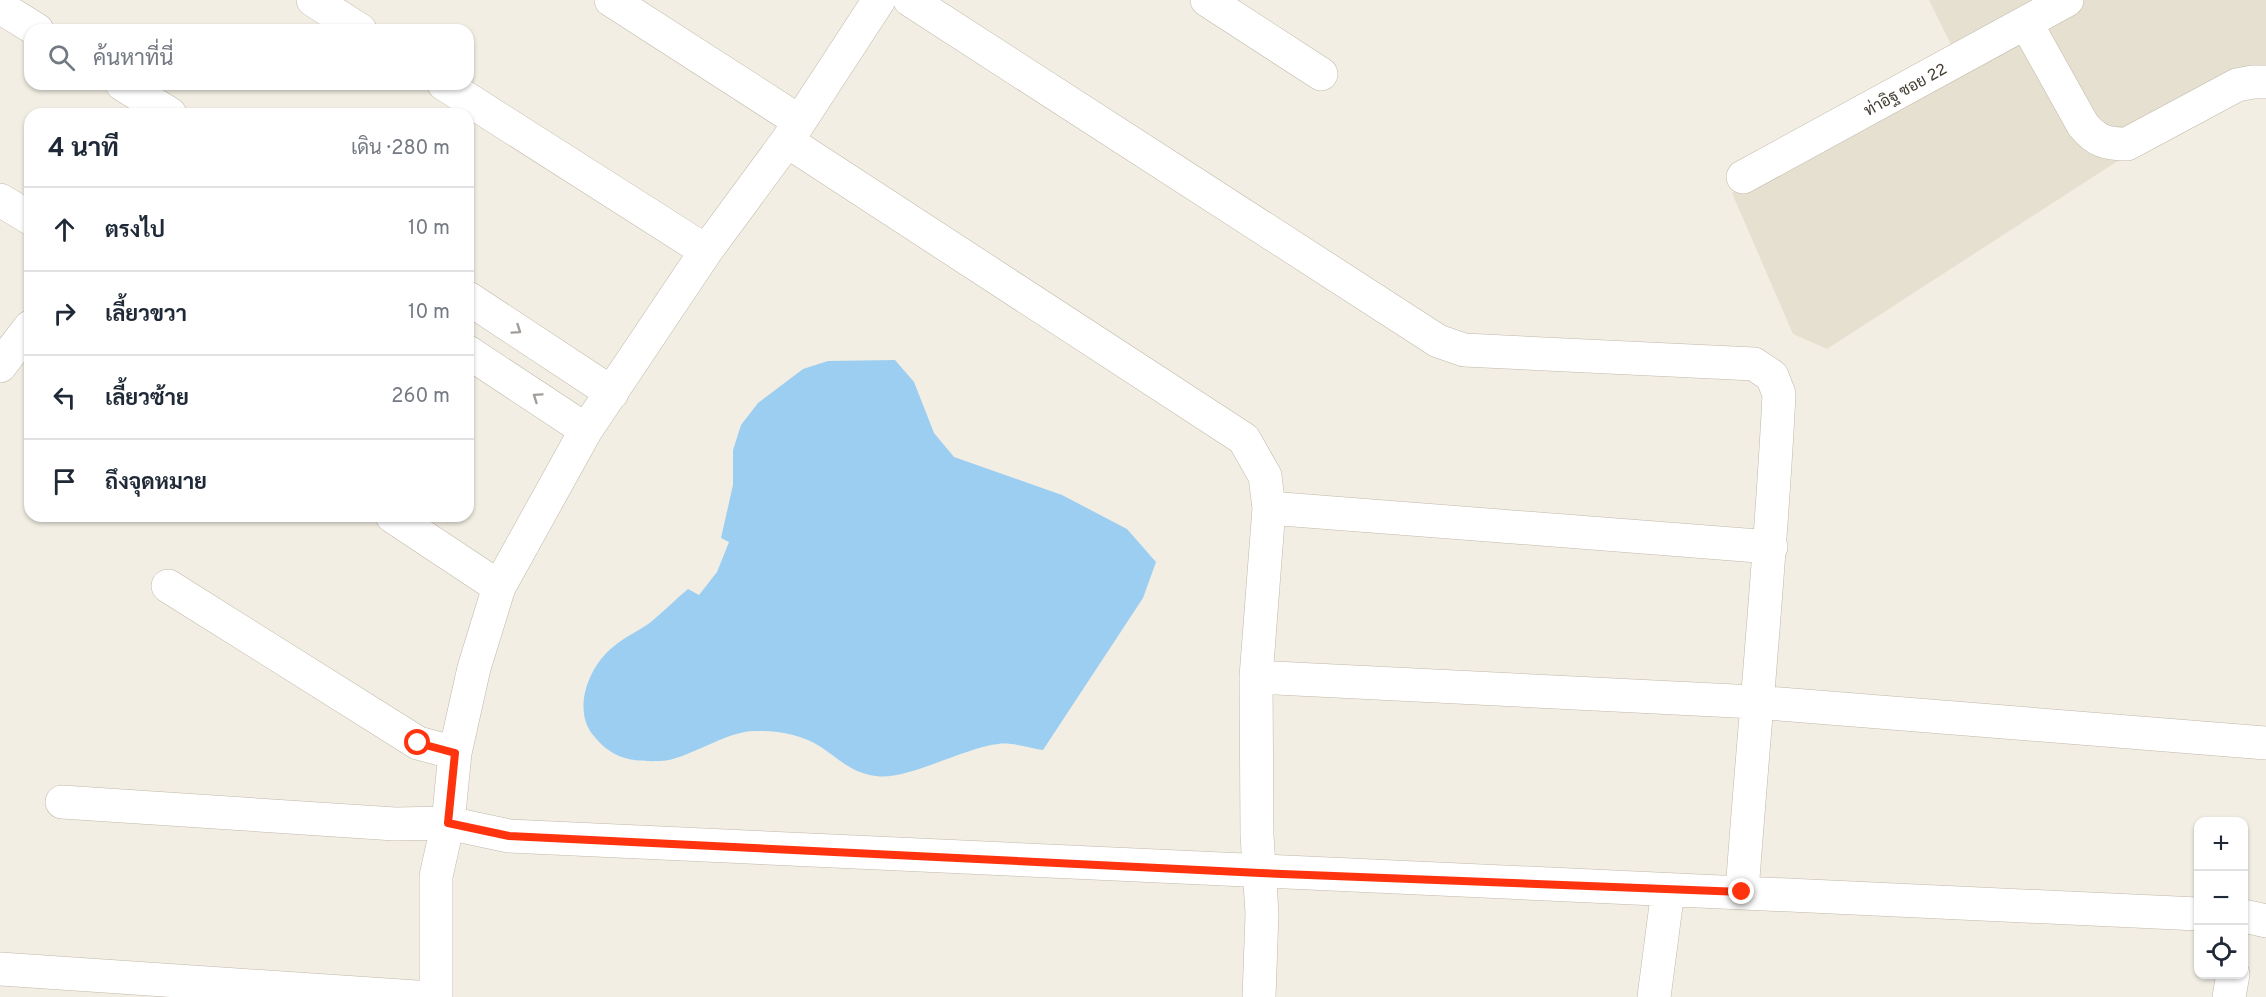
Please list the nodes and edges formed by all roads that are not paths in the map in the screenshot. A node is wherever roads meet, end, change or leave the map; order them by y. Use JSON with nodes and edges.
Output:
{"nodes":[{"id":1,"x":313,"y":0,"type":"edge"},
{"id":2,"x":611,"y":0,"type":"edge"},
{"id":3,"x":879,"y":0,"type":"edge"},
{"id":4,"x":910,"y":0,"type":"edge"},
{"id":5,"x":1207,"y":0,"type":"edge"},
{"id":6,"x":2067,"y":0,"type":"edge"},
{"id":7,"x":0,"y":7,"type":"edge"},
{"id":8,"x":2026,"y":23,"type":"junction"},
{"id":9,"x":27,"y":24,"type":"edge"},
{"id":10,"x":351,"y":24,"type":"edge"},
{"id":11,"x":1321,"y":74,"type":"dead end"},
{"id":12,"x":2266,"y":82,"type":"edge"},
{"id":13,"x":132,"y":90,"type":"edge"},
{"id":14,"x":453,"y":90,"type":"edge"},
{"id":15,"x":160,"y":108,"type":"edge"},
{"id":16,"x":793,"y":131,"type":"junction"},
{"id":17,"x":1743,"y":177,"type":"dead end"},
{"id":18,"x":0,"y":201,"type":"edge"},
{"id":19,"x":24,"y":215,"type":"edge"},
{"id":20,"x":706,"y":252,"type":"junction"},
{"id":21,"x":474,"y":302,"type":"edge"},
{"id":22,"x":24,"y":335,"type":"edge"},
{"id":23,"x":474,"y":356,"type":"edge"},
{"id":24,"x":0,"y":366,"type":"edge"},
{"id":25,"x":612,"y":393,"type":"junction"},
{"id":26,"x":586,"y":430,"type":"junction"},
{"id":27,"x":1269,"y":508,"type":"junction"},
{"id":28,"x":401,"y":522,"type":"edge"},
{"id":29,"x":1771,"y":547,"type":"junction"},
{"id":30,"x":168,"y":586,"type":"dead end"},
{"id":31,"x":500,"y":587,"type":"junction"},
{"id":32,"x":1256,"y":677,"type":"junction"},
{"id":33,"x":1755,"y":702,"type":"junction"},
{"id":34,"x":2266,"y":743,"type":"edge"},
{"id":35,"x":455,"y":753,"type":"junction"},
{"id":36,"x":62,"y":802,"type":"dead end"},
{"id":37,"x":448,"y":823,"type":"junction"},
{"id":38,"x":1260,"y":873,"type":"junction"},
{"id":39,"x":1668,"y":890,"type":"junction"},
{"id":40,"x":1742,"y":892,"type":"junction"},
{"id":41,"x":2194,"y":914,"type":"edge"},
{"id":42,"x":2248,"y":917,"type":"edge"},
{"id":43,"x":2266,"y":921,"type":"edge"},
{"id":44,"x":0,"y":969,"type":"edge"},
{"id":45,"x":2232,"y":979,"type":"edge"},
{"id":46,"x":416,"y":997,"type":"edge"},
{"id":47,"x":436,"y":997,"type":"edge"},
{"id":48,"x":1259,"y":997,"type":"edge"},
{"id":49,"x":1653,"y":997,"type":"edge"},
{"id":50,"x":2229,"y":997,"type":"edge"}],
"edges":[{"from":1,"to":10,"type":"street"},
{"from":2,"to":16,"type":"street"},
{"from":3,"to":16,"type":"street"},
{"from":4,"to":29,"type":"street"},
{"from":5,"to":11,"type":"street"},
{"from":6,"to":8,"type":"street","name":"ท่าอิฐ ซอย 22"},
{"from":7,"to":9,"type":"street"},
{"from":8,"to":12,"type":"street"},
{"from":8,"to":17,"type":"street","name":"ท่าอิฐ ซอย 22"},
{"from":13,"to":15,"type":"street"},
{"from":14,"to":20,"type":"street"},
{"from":16,"to":20,"type":"street"},
{"from":16,"to":27,"type":"street"},
{"from":18,"to":19,"type":"street"},
{"from":20,"to":25,"type":"street"},
{"from":21,"to":25,"type":"street","one_way":true},
{"from":22,"to":24,"type":"street"},
{"from":26,"to":23,"type":"street","one_way":true},
{"from":25,"to":26,"type":"street"},
{"from":26,"to":31,"type":"street"},
{"from":27,"to":29,"type":"street"},
{"from":27,"to":32,"type":"street"},
{"from":28,"to":31,"type":"street"},
{"from":29,"to":33,"type":"street"},
{"from":30,"to":35,"type":"street"},
{"from":31,"to":35,"type":"street"},
{"from":32,"to":33,"type":"street"},
{"from":32,"to":38,"type":"street"},
{"from":33,"to":34,"type":"street"},
{"from":33,"to":40,"type":"street"},
{"from":35,"to":37,"type":"street"},
{"from":36,"to":37,"type":"street"},
{"from":37,"to":38,"type":"street"},
{"from":37,"to":47,"type":"street"},
{"from":38,"to":39,"type":"street"},
{"from":38,"to":48,"type":"street"},
{"from":39,"to":40,"type":"street"},
{"from":39,"to":49,"type":"street"},
{"from":40,"to":41,"type":"street"},
{"from":42,"to":43,"type":"street"},
{"from":44,"to":46,"type":"street"},
{"from":45,"to":50,"type":"street"}]}
